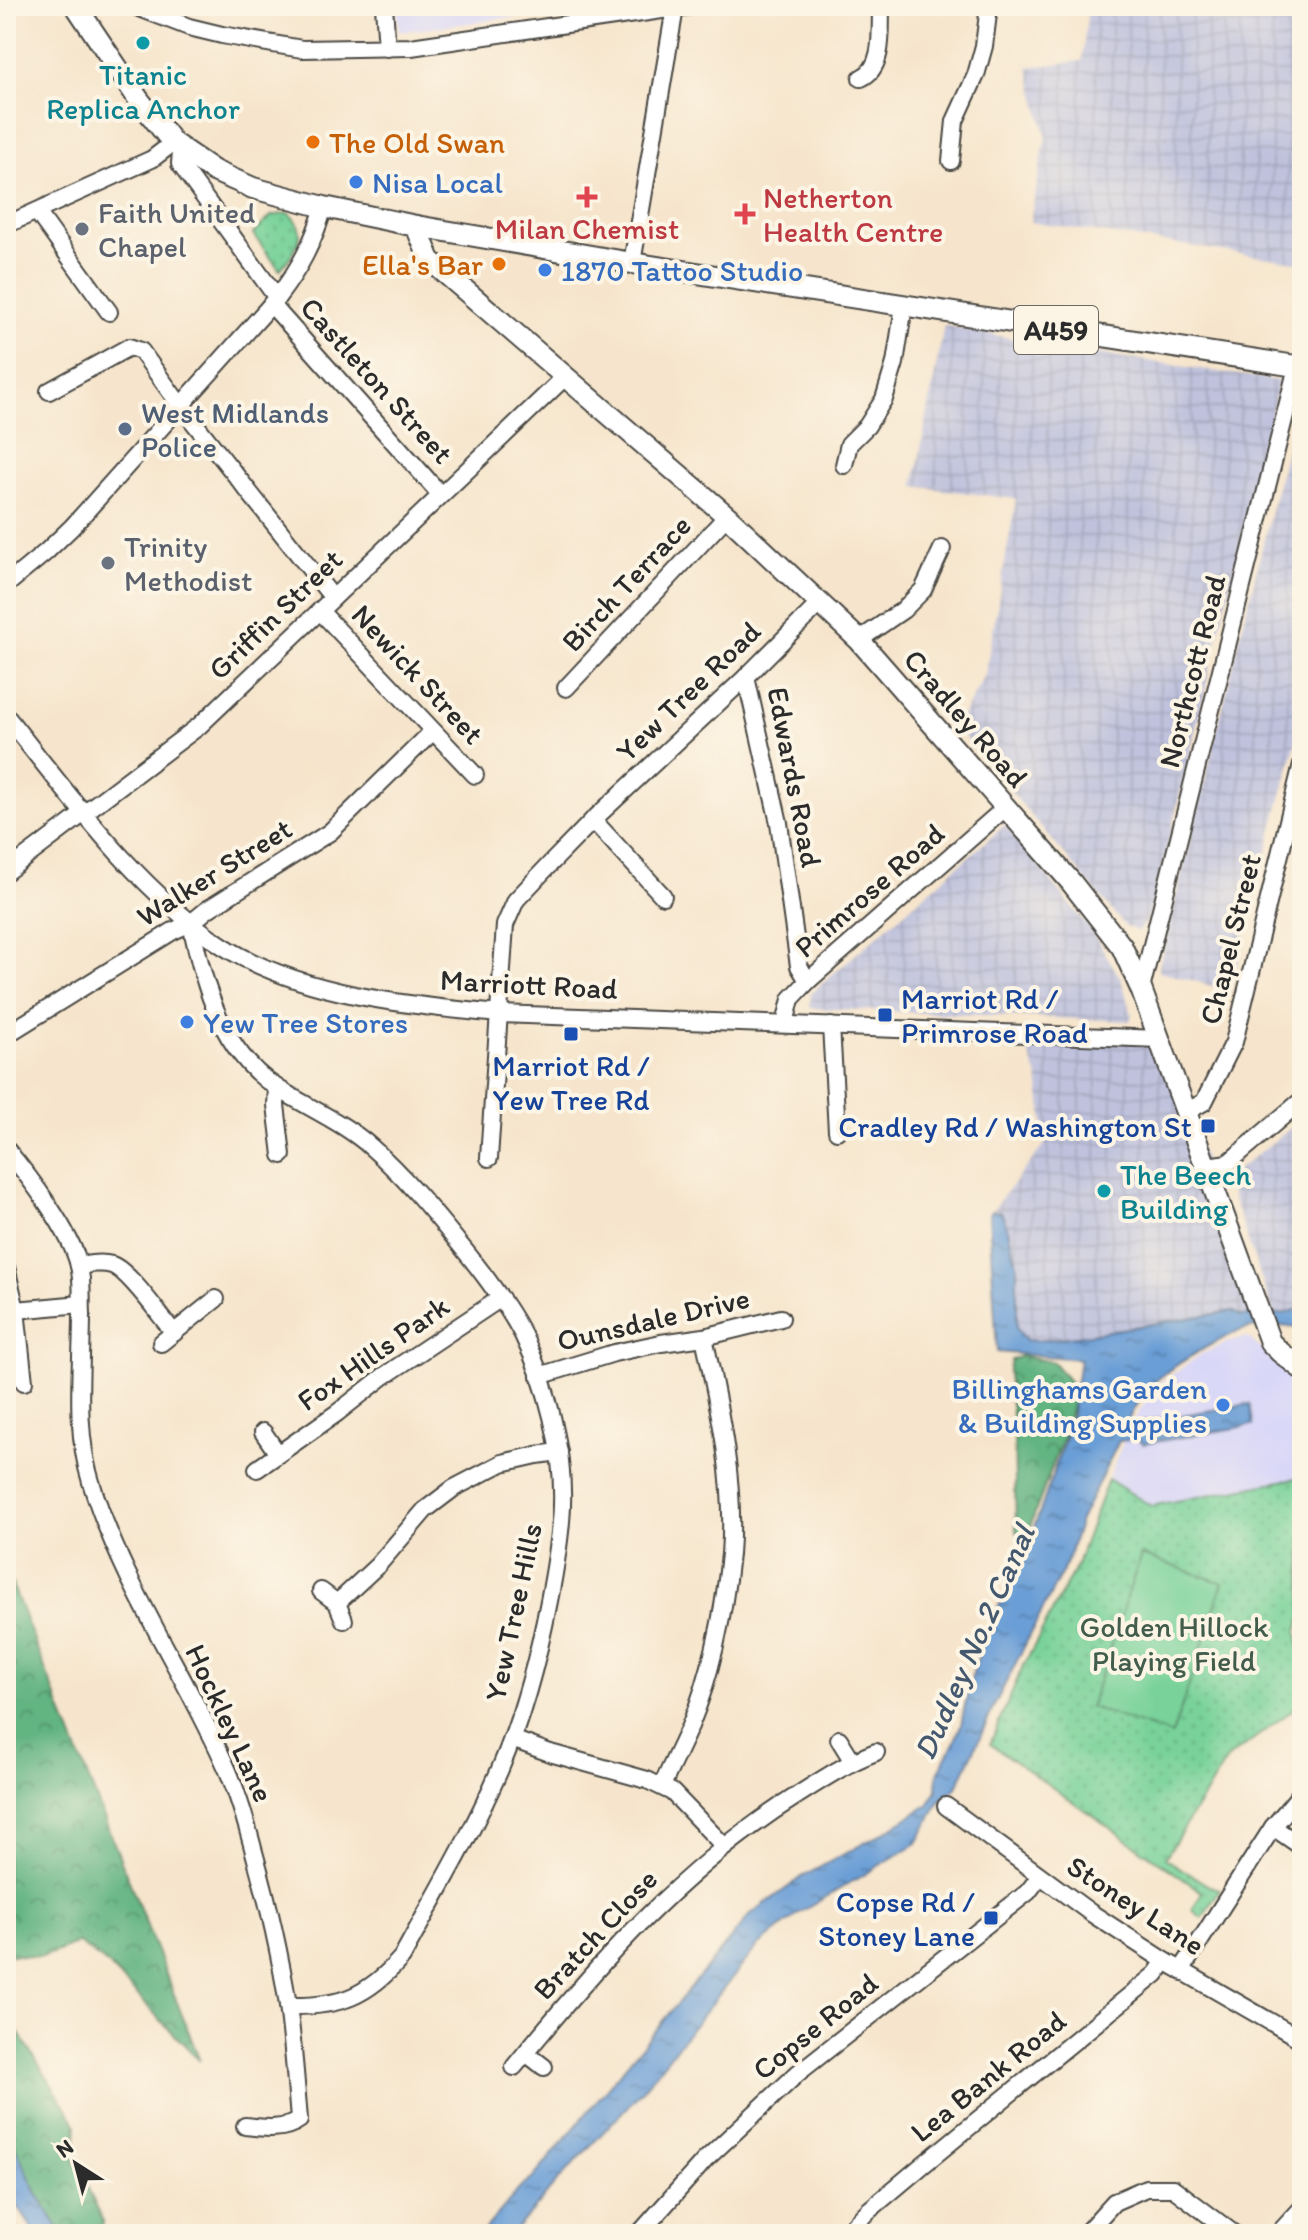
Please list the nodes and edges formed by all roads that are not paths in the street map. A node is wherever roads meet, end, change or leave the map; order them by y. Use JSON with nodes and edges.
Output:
{"nodes":[{"id":1,"x":76,"y":6,"type":"edge"},
{"id":2,"x":134,"y":6,"type":"edge"},
{"id":3,"x":384,"y":6,"type":"edge"},
{"id":4,"x":881,"y":6,"type":"edge"},
{"id":5,"x":989,"y":6,"type":"edge"},
{"id":6,"x":682,"y":7,"type":"edge"},
{"id":7,"x":387,"y":48,"type":"junction"},
{"id":8,"x":861,"y":78,"type":"dead end"},
{"id":9,"x":177,"y":146,"type":"junction"},
{"id":10,"x":951,"y":161,"type":"dead end"},
{"id":11,"x":324,"y":207,"type":"junction"},
{"id":12,"x":37,"y":212,"type":"junction"},
{"id":13,"x":6,"y":225,"type":"edge"},
{"id":14,"x":416,"y":226,"type":"junction"},
{"id":15,"x":632,"y":263,"type":"junction"},
{"id":16,"x":274,"y":301,"type":"junction"},
{"id":17,"x":904,"y":306,"type":"junction"},
{"id":18,"x":109,"y":312,"type":"dead end"},
{"id":19,"x":1299,"y":367,"type":"edge"},
{"id":20,"x":566,"y":376,"type":"junction"},
{"id":21,"x":49,"y":391,"type":"dead end"},
{"id":22,"x":180,"y":405,"type":"junction"},
{"id":23,"x":844,"y":465,"type":"dead end"},
{"id":24,"x":440,"y":494,"type":"junction"},
{"id":25,"x":727,"y":516,"type":"junction"},
{"id":26,"x":942,"y":549,"type":"dead end"},
{"id":27,"x":6,"y":585,"type":"edge"},
{"id":28,"x":333,"y":598,"type":"junction"},
{"id":29,"x":821,"y":602,"type":"junction"},
{"id":30,"x":320,"y":611,"type":"junction"},
{"id":31,"x":859,"y":640,"type":"junction"},
{"id":32,"x":746,"y":677,"type":"junction"},
{"id":33,"x":566,"y":688,"type":"dead end"},
{"id":34,"x":6,"y":716,"type":"edge"},
{"id":35,"x":432,"y":732,"type":"junction"},
{"id":36,"x":1302,"y":764,"type":"edge"},
{"id":37,"x":475,"y":775,"type":"dead end"},
{"id":38,"x":1005,"y":808,"type":"junction"},
{"id":39,"x":85,"y":812,"type":"junction"},
{"id":40,"x":593,"y":820,"type":"junction"},
{"id":41,"x":6,"y":872,"type":"edge"},
{"id":42,"x":663,"y":896,"type":"dead end"},
{"id":43,"x":191,"y":923,"type":"junction"},
{"id":44,"x":808,"y":981,"type":"junction"},
{"id":45,"x":1141,"y":989,"type":"junction"},
{"id":46,"x":500,"y":1014,"type":"junction"},
{"id":47,"x":785,"y":1024,"type":"junction"},
{"id":48,"x":831,"y":1026,"type":"junction"},
{"id":49,"x":6,"y":1035,"type":"edge"},
{"id":50,"x":1160,"y":1039,"type":"junction"},
{"id":51,"x":277,"y":1088,"type":"junction"},
{"id":52,"x":1302,"y":1100,"type":"edge"},
{"id":53,"x":1186,"y":1112,"type":"junction"},
{"id":54,"x":837,"y":1131,"type":"dead end"},
{"id":55,"x":6,"y":1149,"type":"edge"},
{"id":56,"x":282,"y":1155,"type":"dead end"},
{"id":57,"x":489,"y":1158,"type":"dead end"},
{"id":58,"x":1207,"y":1166,"type":"junction"},
{"id":59,"x":79,"y":1266,"type":"junction"},
{"id":60,"x":6,"y":1267,"type":"edge"},
{"id":61,"x":501,"y":1298,"type":"junction"},
{"id":62,"x":216,"y":1299,"type":"dead end"},
{"id":63,"x":81,"y":1304,"type":"junction"},
{"id":64,"x":16,"y":1310,"type":"junction"},
{"id":65,"x":781,"y":1318,"type":"dead end"},
{"id":66,"x":704,"y":1337,"type":"junction"},
{"id":67,"x":1302,"y":1369,"type":"edge"},
{"id":68,"x":539,"y":1376,"type":"junction"},
{"id":69,"x":24,"y":1382,"type":"dead end"},
{"id":70,"x":263,"y":1432,"type":"dead end"},
{"id":71,"x":559,"y":1452,"type":"junction"},
{"id":72,"x":278,"y":1454,"type":"junction"},
{"id":73,"x":257,"y":1469,"type":"dead end"},
{"id":74,"x":321,"y":1591,"type":"dead end"},
{"id":75,"x":337,"y":1603,"type":"junction"},
{"id":76,"x":344,"y":1620,"type":"dead end"},
{"id":77,"x":512,"y":1739,"type":"junction"},
{"id":78,"x":839,"y":1739,"type":"dead end"},
{"id":79,"x":876,"y":1752,"type":"dead end"},
{"id":80,"x":852,"y":1760,"type":"junction"},
{"id":81,"x":662,"y":1786,"type":"junction"},
{"id":82,"x":1302,"y":1792,"type":"edge"},
{"id":83,"x":946,"y":1806,"type":"dead end"},
{"id":84,"x":1273,"y":1827,"type":"junction"},
{"id":85,"x":724,"y":1846,"type":"junction"},
{"id":86,"x":1302,"y":1847,"type":"edge"},
{"id":87,"x":1040,"y":1876,"type":"junction"},
{"id":88,"x":1165,"y":1961,"type":"junction"},
{"id":89,"x":1182,"y":1969,"type":"junction"},
{"id":90,"x":288,"y":2006,"type":"junction"},
{"id":91,"x":1302,"y":2040,"type":"edge"},
{"id":92,"x":526,"y":2053,"type":"junction"},
{"id":93,"x":514,"y":2067,"type":"dead end"},
{"id":94,"x":544,"y":2067,"type":"dead end"},
{"id":95,"x":245,"y":2126,"type":"dead end"},
{"id":96,"x":1302,"y":2208,"type":"edge"},
{"id":97,"x":639,"y":2234,"type":"edge"},
{"id":98,"x":845,"y":2234,"type":"edge"},
{"id":99,"x":1085,"y":2234,"type":"edge"},
{"id":100,"x":1234,"y":2234,"type":"edge"},
{"id":101,"x":1278,"y":2234,"type":"edge"}],
"edges":[{"from":1,"to":9,"type":"main road","number":"A459"},
{"from":2,"to":7,"type":"street"},
{"from":3,"to":7,"type":"street"},
{"from":4,"to":8,"type":"street"},
{"from":5,"to":10,"type":"street"},
{"from":6,"to":7,"type":"street"},
{"from":6,"to":15,"type":"street"},
{"from":9,"to":11,"type":"main road","number":"A459"},
{"from":9,"to":12,"type":"street"},
{"from":9,"to":16,"type":"street","name":"Castleton Street"},
{"from":11,"to":14,"type":"main road","number":"A459"},
{"from":11,"to":16,"type":"street"},
{"from":12,"to":13,"type":"street"},
{"from":12,"to":18,"type":"street"},
{"from":14,"to":15,"type":"main road","number":"A459"},
{"from":14,"to":20,"type":"main road","name":"Cradley Road"},
{"from":15,"to":17,"type":"main road","number":"A459"},
{"from":16,"to":22,"type":"street"},
{"from":16,"to":24,"type":"street","name":"Castleton Street"},
{"from":17,"to":19,"type":"main road","number":"A459"},
{"from":17,"to":23,"type":"street"},
{"from":19,"to":45,"type":"street","name":"Northcott Road"},
{"from":20,"to":24,"type":"street","name":"Griffin Street"},
{"from":20,"to":25,"type":"main road","name":"Cradley Road"},
{"from":21,"to":22,"type":"street"},
{"from":22,"to":27,"type":"street"},
{"from":22,"to":28,"type":"street"},
{"from":24,"to":28,"type":"street","name":"Griffin Street"},
{"from":25,"to":29,"type":"main road","name":"Cradley Road"},
{"from":25,"to":33,"type":"street","name":"Birch Terrace"},
{"from":26,"to":31,"type":"street"},
{"from":28,"to":30,"type":"street","name":"Griffin Street"},
{"from":29,"to":31,"type":"main road","name":"Cradley Road"},
{"from":29,"to":32,"type":"street","name":"Yew Tree Road"},
{"from":30,"to":35,"type":"street","name":"Newick Street"},
{"from":30,"to":39,"type":"street","name":"Griffin Street"},
{"from":31,"to":38,"type":"main road","name":"Cradley Road"},
{"from":32,"to":40,"type":"street","name":"Yew Tree Road"},
{"from":32,"to":44,"type":"street","name":"Edwards Road"},
{"from":34,"to":39,"type":"street","name":"Marriott Road"},
{"from":35,"to":37,"type":"street","name":"Newick Street"},
{"from":35,"to":43,"type":"street","name":"Walker Street"},
{"from":36,"to":53,"type":"street","name":"Chapel Street"},
{"from":38,"to":44,"type":"street","name":"Primrose Road"},
{"from":38,"to":45,"type":"main road","name":"Cradley Road"},
{"from":39,"to":41,"type":"street","name":"Griffin Street"},
{"from":39,"to":43,"type":"street","name":"Marriott Road"},
{"from":40,"to":42,"type":"street"},
{"from":40,"to":46,"type":"street","name":"Yew Tree Road"},
{"from":43,"to":46,"type":"street","name":"Marriott Road"},
{"from":43,"to":49,"type":"street","name":"Walker Street"},
{"from":43,"to":51,"type":"street","name":"Yew Tree Hills"},
{"from":44,"to":47,"type":"street","name":"Primrose Road"},
{"from":45,"to":50,"type":"main road","name":"Cradley Road"},
{"from":46,"to":47,"type":"street","name":"Marriott Road"},
{"from":46,"to":57,"type":"street","name":"Yew Tree Road"},
{"from":47,"to":48,"type":"street","name":"Marriott Road"},
{"from":48,"to":50,"type":"street","name":"Marriott Road"},
{"from":48,"to":54,"type":"street"},
{"from":50,"to":53,"type":"main road","name":"Cradley Road"},
{"from":51,"to":56,"type":"street"},
{"from":51,"to":61,"type":"street","name":"Yew Tree Hills"},
{"from":52,"to":58,"type":"street"},
{"from":53,"to":58,"type":"main road","name":"Cradley Road"},
{"from":55,"to":59,"type":"street","name":"Hockley Lane"},
{"from":58,"to":67,"type":"main road","name":"Cradley Road"},
{"from":59,"to":62,"type":"street"},
{"from":59,"to":63,"type":"street","name":"Hockley Lane"},
{"from":60,"to":64,"type":"street"},
{"from":61,"to":68,"type":"street","name":"Yew Tree Hills"},
{"from":61,"to":72,"type":"street","name":"Fox Hills Park"},
{"from":63,"to":64,"type":"street"},
{"from":63,"to":90,"type":"street","name":"Hockley Lane"},
{"from":64,"to":69,"type":"street"},
{"from":65,"to":66,"type":"street","name":"Ounsdale Drive"},
{"from":66,"to":68,"type":"street","name":"Ounsdale Drive"},
{"from":66,"to":81,"type":"street"},
{"from":68,"to":71,"type":"street","name":"Yew Tree Hills"},
{"from":70,"to":72,"type":"street"},
{"from":71,"to":75,"type":"street"},
{"from":71,"to":77,"type":"street","name":"Yew Tree Hills"},
{"from":72,"to":73,"type":"street","name":"Fox Hills Park"},
{"from":74,"to":75,"type":"street"},
{"from":75,"to":76,"type":"street"},
{"from":77,"to":81,"type":"street"},
{"from":77,"to":90,"type":"street","name":"Yew Tree Hills"},
{"from":78,"to":80,"type":"street"},
{"from":79,"to":80,"type":"street","name":"Bratch Close"},
{"from":80,"to":85,"type":"street","name":"Bratch Close"},
{"from":81,"to":85,"type":"street"},
{"from":82,"to":84,"type":"street"},
{"from":83,"to":87,"type":"street","name":"Stoney Lane"},
{"from":84,"to":86,"type":"street"},
{"from":84,"to":89,"type":"street"},
{"from":85,"to":92,"type":"street","name":"Bratch Close"},
{"from":87,"to":88,"type":"street","name":"Stoney Lane"},
{"from":87,"to":97,"type":"street","name":"Copse Road"},
{"from":88,"to":89,"type":"street","name":"Stoney Lane"},
{"from":88,"to":98,"type":"street","name":"Lea Bank Road"},
{"from":89,"to":91,"type":"street","name":"Stoney Lane"},
{"from":90,"to":95,"type":"street","name":"Hockley Lane"},
{"from":92,"to":93,"type":"street","name":"Bratch Close"},
{"from":92,"to":94,"type":"street"},
{"from":96,"to":101,"type":"street"},
{"from":99,"to":100,"type":"street"}]}
